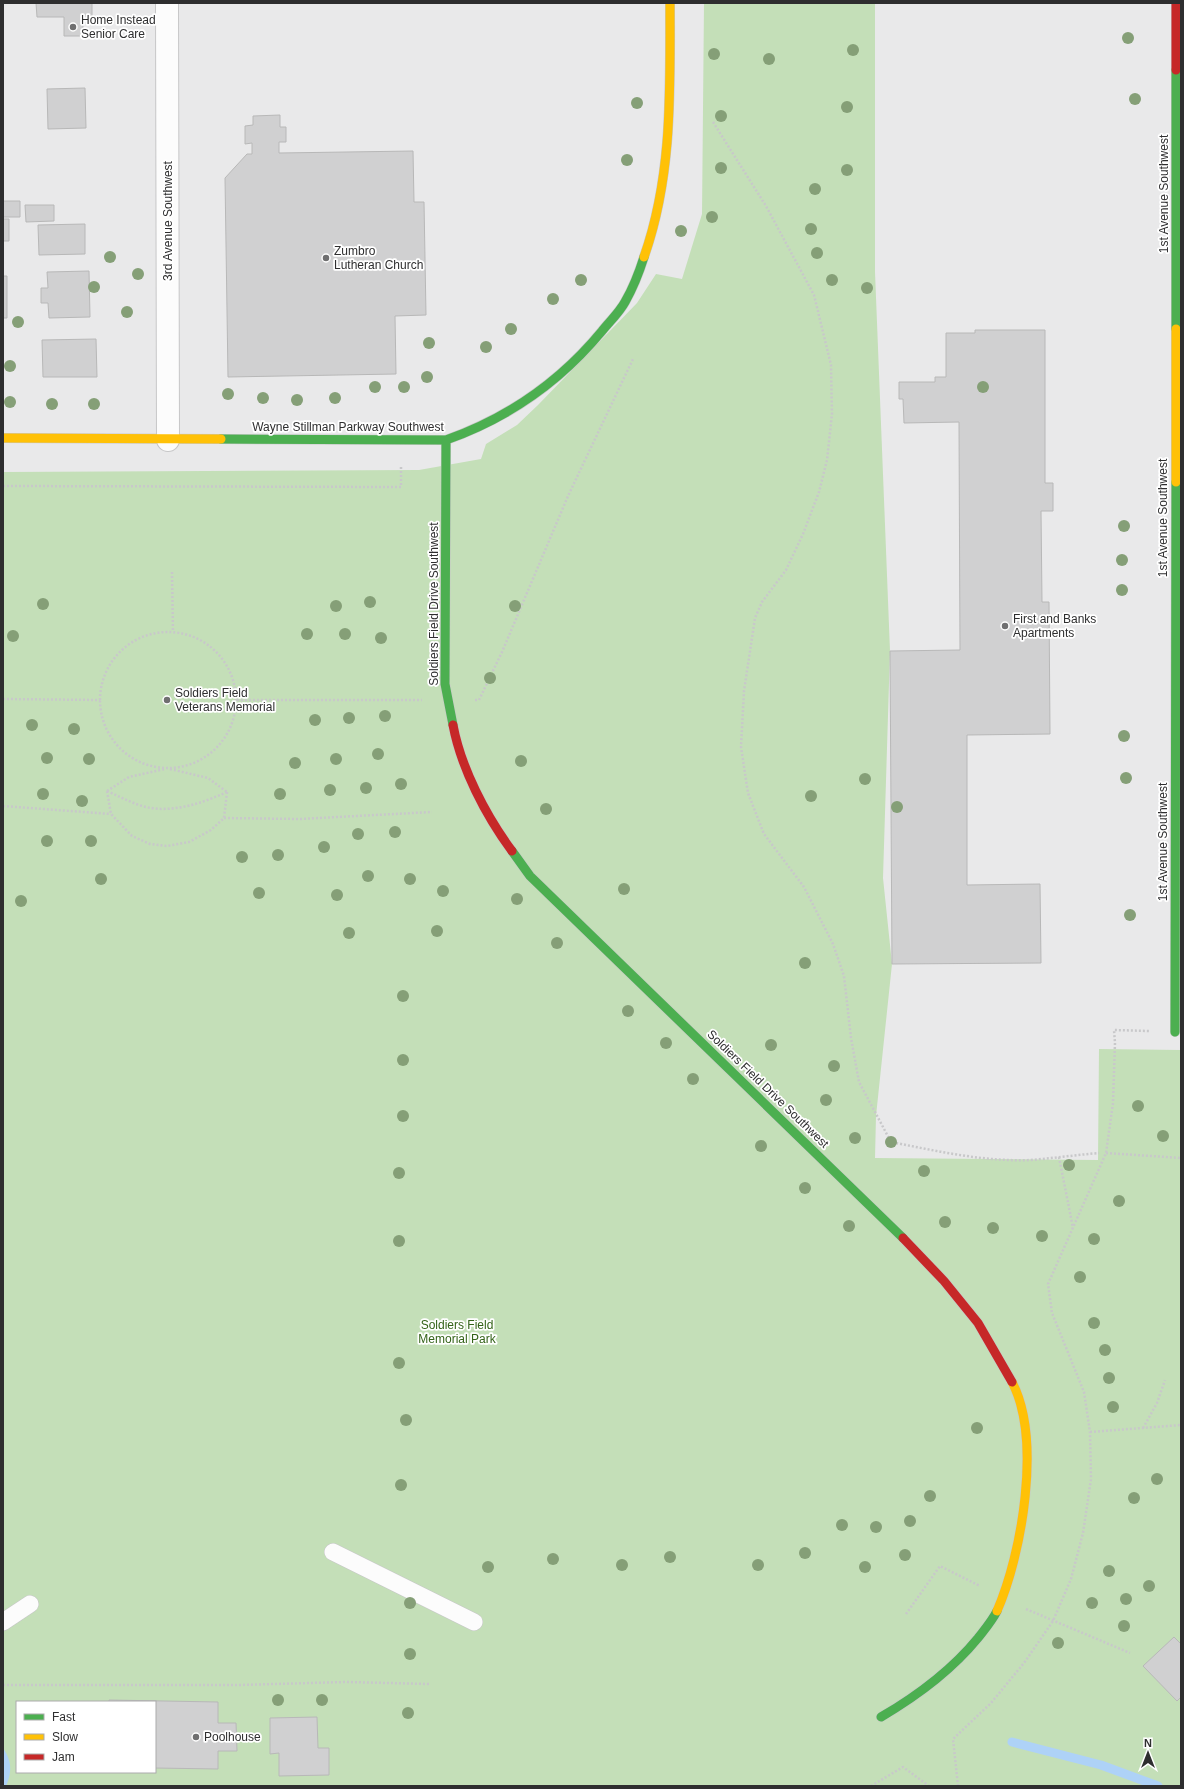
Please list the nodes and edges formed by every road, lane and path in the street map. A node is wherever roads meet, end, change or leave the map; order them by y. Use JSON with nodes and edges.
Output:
{"nodes":[{"id":1,"x":167,"y":3,"type":"edge"},
{"id":2,"x":670,"y":3,"type":"edge"},
{"id":3,"x":1176,"y":3,"type":"edge"},
{"id":4,"x":713,"y":122,"type":"dead end"},
{"id":5,"x":633,"y":359,"type":"dead end"},
{"id":6,"x":3,"y":438,"type":"edge"},
{"id":7,"x":168,"y":440,"type":"junction"},
{"id":8,"x":446,"y":440,"type":"junction"},
{"id":9,"x":3,"y":486,"type":"edge"},
{"id":10,"x":401,"y":487,"type":"dead end"},
{"id":11,"x":172,"y":572,"type":"dead end"},
{"id":12,"x":173,"y":632,"type":"junction"},
{"id":13,"x":3,"y":699,"type":"edge"},
{"id":14,"x":100,"y":700,"type":"junction"},
{"id":15,"x":237,"y":700,"type":"junction"},
{"id":16,"x":448,"y":700,"type":"junction"},
{"id":17,"x":168,"y":768,"type":"junction"},
{"id":18,"x":107,"y":791,"type":"junction"},
{"id":19,"x":228,"y":792,"type":"junction"},
{"id":20,"x":3,"y":806,"type":"edge"},
{"id":21,"x":432,"y":812,"type":"dead end"},
{"id":22,"x":111,"y":814,"type":"junction"},
{"id":23,"x":224,"y":818,"type":"junction"},
{"id":24,"x":1175,"y":1032,"type":"joint"},
{"id":25,"x":1099,"y":1153,"type":"dead end"},
{"id":26,"x":1106,"y":1153,"type":"junction"},
{"id":27,"x":1059,"y":1157,"type":"junction"},
{"id":28,"x":1181,"y":1158,"type":"edge"},
{"id":29,"x":1073,"y":1228,"type":"junction"},
{"id":30,"x":1164,"y":1380,"type":"dead end"},
{"id":31,"x":1180,"y":1426,"type":"edge"},
{"id":32,"x":1143,"y":1428,"type":"junction"},
{"id":33,"x":1090,"y":1432,"type":"junction"},
{"id":34,"x":332,"y":1552,"type":"dead end"},
{"id":35,"x":940,"y":1566,"type":"dead end"},
{"id":36,"x":30,"y":1604,"type":"dead end"},
{"id":37,"x":906,"y":1614,"type":"dead end"},
{"id":38,"x":1053,"y":1621,"type":"junction"},
{"id":39,"x":3,"y":1622,"type":"edge"},
{"id":40,"x":474,"y":1622,"type":"dead end"},
{"id":41,"x":1130,"y":1653,"type":"dead end"},
{"id":42,"x":430,"y":1684,"type":"dead end"},
{"id":43,"x":3,"y":1685,"type":"edge"},
{"id":44,"x":881,"y":1716,"type":"dead end"},
{"id":45,"x":871,"y":1786,"type":"edge"},
{"id":46,"x":929,"y":1786,"type":"edge"},
{"id":47,"x":958,"y":1786,"type":"edge"}],
"edges":[{"from":1,"to":7,"type":"street","name":"3rd Avenue Southwest"},
{"from":2,"to":8,"type":"street","name":"Wayne Stillman Parkway Southwest"},
{"from":3,"to":24,"type":"street","name":"1st Avenue Southwest"},
{"from":4,"to":27,"type":"path"},
{"from":5,"to":16,"type":"path"},
{"from":6,"to":7,"type":"street","name":"Wayne Stillman Parkway Southwest"},
{"from":7,"to":8,"type":"street","name":"Wayne Stillman Parkway Southwest"},
{"from":8,"to":16,"type":"street","name":"Soldiers Field Drive Southwest"},
{"from":9,"to":10,"type":"path"},
{"from":11,"to":12,"type":"path"},
{"from":12,"to":14,"type":"path"},
{"from":12,"to":15,"type":"path"},
{"from":13,"to":14,"type":"path"},
{"from":14,"to":17,"type":"path"},
{"from":15,"to":16,"type":"path"},
{"from":15,"to":17,"type":"path"},
{"from":16,"to":44,"type":"street","name":"Soldiers Field Drive Southwest"},
{"from":17,"to":18,"type":"path"},
{"from":17,"to":19,"type":"path"},
{"from":18,"to":19,"type":"path"},
{"from":18,"to":22,"type":"path"},
{"from":19,"to":23,"type":"path"},
{"from":20,"to":22,"type":"path"},
{"from":21,"to":23,"type":"path"},
{"from":22,"to":23,"type":"path"},
{"from":24,"to":26,"type":"path"},
{"from":25,"to":27,"type":"path"},
{"from":26,"to":28,"type":"path"},
{"from":26,"to":29,"type":"path"},
{"from":27,"to":29,"type":"path"},
{"from":29,"to":33,"type":"path"},
{"from":30,"to":32,"type":"path"},
{"from":31,"to":32,"type":"path"},
{"from":32,"to":33,"type":"path"},
{"from":33,"to":38,"type":"path"},
{"from":34,"to":40,"type":"lane"},
{"from":35,"to":37,"type":"path"},
{"from":36,"to":39,"type":"lane"},
{"from":38,"to":41,"type":"path"},
{"from":38,"to":47,"type":"path"},
{"from":42,"to":43,"type":"path"},
{"from":45,"to":46,"type":"path"}]}
